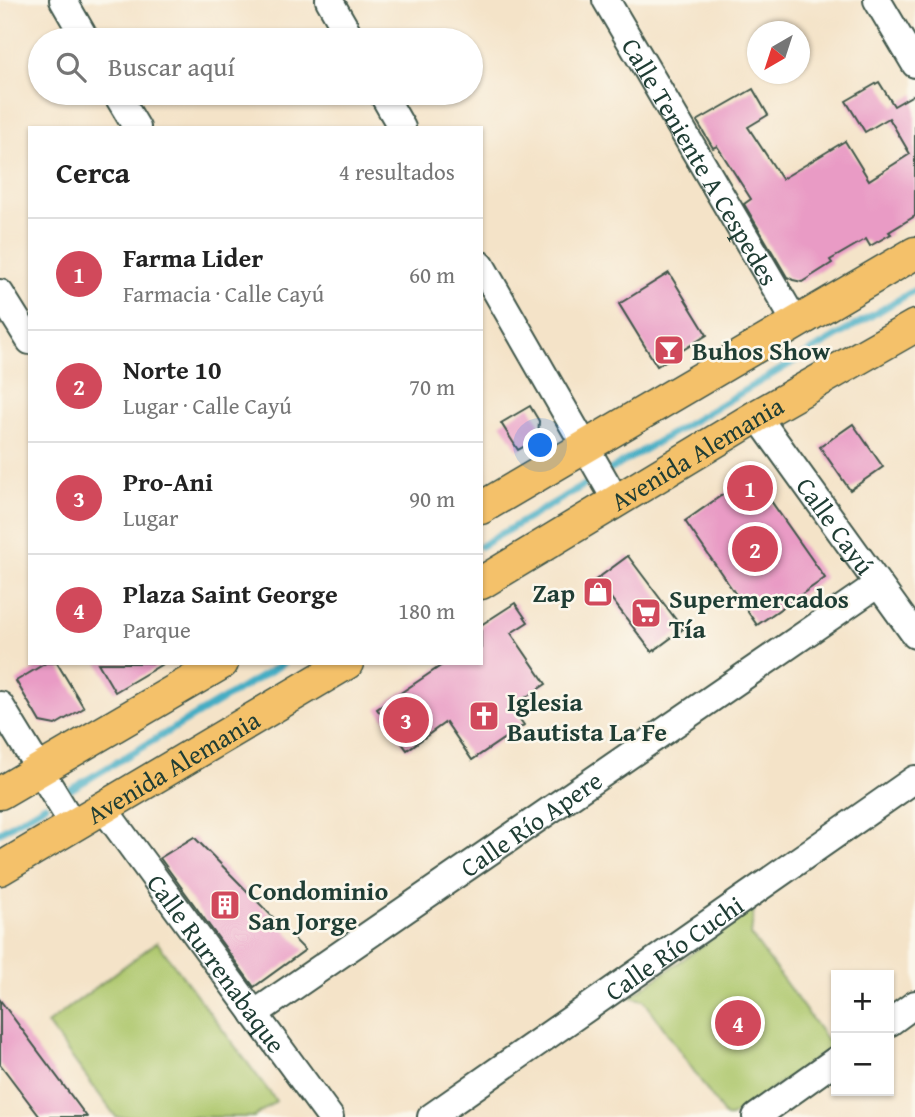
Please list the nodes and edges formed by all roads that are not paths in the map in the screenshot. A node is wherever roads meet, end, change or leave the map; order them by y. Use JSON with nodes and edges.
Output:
{"nodes":[{"id":1,"x":63,"y":0,"type":"edge"},
{"id":2,"x":329,"y":0,"type":"edge"},
{"id":3,"x":606,"y":0,"type":"edge"},
{"id":4,"x":877,"y":0,"type":"edge"},
{"id":5,"x":79,"y":28,"type":"edge"},
{"id":6,"x":345,"y":28,"type":"edge"},
{"id":7,"x":915,"y":64,"type":"edge"},
{"id":8,"x":123,"y":105,"type":"edge"},
{"id":9,"x":389,"y":105,"type":"edge"},
{"id":10,"x":136,"y":126,"type":"edge"},
{"id":11,"x":401,"y":126,"type":"edge"},
{"id":12,"x":915,"y":253,"type":"edge"},
{"id":13,"x":483,"y":268,"type":"edge"},
{"id":14,"x":0,"y":293,"type":"edge"},
{"id":15,"x":796,"y":323,"type":"junction"},
{"id":16,"x":915,"y":326,"type":"edge"},
{"id":17,"x":28,"y":338,"type":"edge"},
{"id":18,"x":757,"y":416,"type":"junction"},
{"id":19,"x":589,"y":453,"type":"junction"},
{"id":20,"x":614,"y":496,"type":"junction"},
{"id":21,"x":483,"y":508,"type":"edge"},
{"id":22,"x":483,"y":582,"type":"edge"},
{"id":23,"x":878,"y":584,"type":"junction"},
{"id":24,"x":915,"y":635,"type":"edge"},
{"id":25,"x":219,"y":665,"type":"edge"},
{"id":26,"x":344,"y":665,"type":"edge"},
{"id":27,"x":0,"y":705,"type":"edge"},
{"id":28,"x":40,"y":773,"type":"junction"},
{"id":29,"x":915,"y":779,"type":"edge"},
{"id":30,"x":0,"y":793,"type":"edge"},
{"id":31,"x":104,"y":809,"type":"junction"},
{"id":32,"x":71,"y":822,"type":"junction"},
{"id":33,"x":0,"y":869,"type":"edge"},
{"id":34,"x":915,"y":1004,"type":"edge"},
{"id":35,"x":254,"y":1014,"type":"junction"},
{"id":36,"x":894,"y":1019,"type":"edge"},
{"id":37,"x":831,"y":1064,"type":"edge"},
{"id":38,"x":330,"y":1117,"type":"edge"},
{"id":39,"x":431,"y":1117,"type":"edge"},
{"id":40,"x":756,"y":1117,"type":"edge"}],
"edges":[{"from":1,"to":5,"type":"street"},
{"from":2,"to":6,"type":"street"},
{"from":3,"to":15,"type":"street","name":"Calle Teniente A Cespedes"},
{"from":4,"to":7,"type":"street"},
{"from":8,"to":10,"type":"street"},
{"from":9,"to":11,"type":"street"},
{"from":12,"to":15,"type":"main road"},
{"from":13,"to":19,"type":"street"},
{"from":14,"to":17,"type":"street"},
{"from":15,"to":19,"type":"main road"},
{"from":16,"to":18,"type":"main road","name":"Avenida Alemania"},
{"from":18,"to":20,"type":"main road","name":"Avenida Alemania"},
{"from":18,"to":23,"type":"street","name":"Calle Cayú"},
{"from":19,"to":20,"type":"street"},
{"from":19,"to":21,"type":"main road"},
{"from":20,"to":22,"type":"main road","name":"Avenida Alemania"},
{"from":23,"to":24,"type":"street","name":"Calle Cayú"},
{"from":23,"to":35,"type":"street","name":"Calle Río Apere"},
{"from":25,"to":28,"type":"main road"},
{"from":26,"to":31,"type":"main road","name":"Avenida Alemania"},
{"from":27,"to":28,"type":"street"},
{"from":28,"to":30,"type":"main road"},
{"from":28,"to":32,"type":"street"},
{"from":29,"to":39,"type":"street","name":"Calle Río Cuchi"},
{"from":31,"to":32,"type":"main road","name":"Avenida Alemania"},
{"from":31,"to":35,"type":"street","name":"Calle Rurrenabaque"},
{"from":32,"to":33,"type":"main road","name":"Avenida Alemania"},
{"from":34,"to":36,"type":"street"},
{"from":35,"to":38,"type":"street","name":"Calle Rurrenabaque"},
{"from":37,"to":40,"type":"street"}]}
